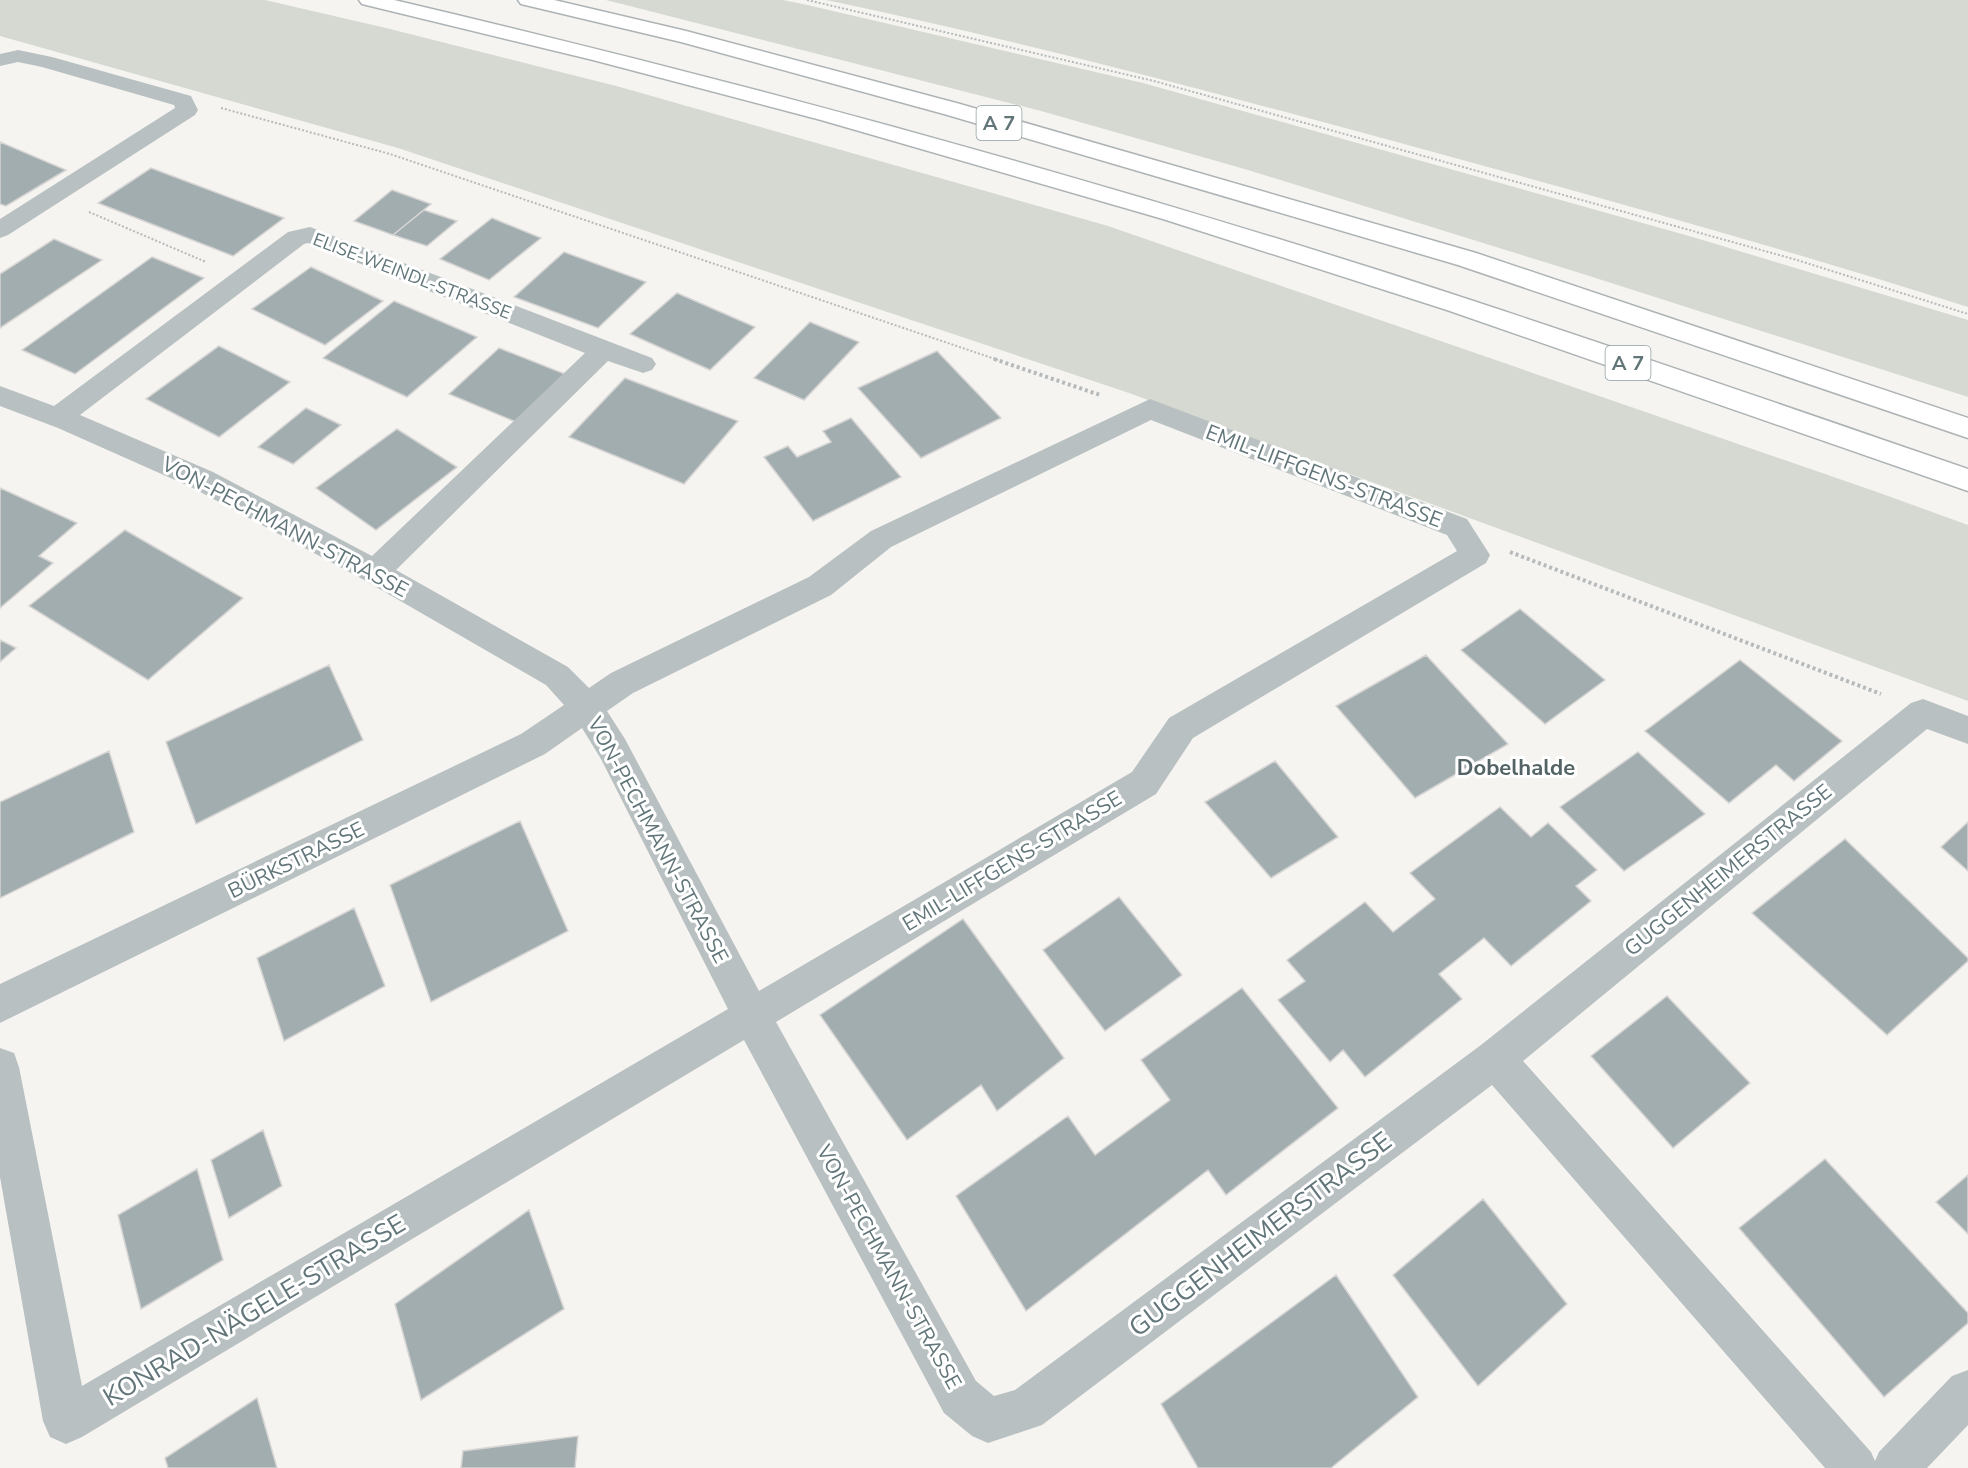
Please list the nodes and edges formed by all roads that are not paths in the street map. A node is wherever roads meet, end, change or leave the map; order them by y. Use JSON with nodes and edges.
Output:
{"nodes":[{"id":1,"x":369,"y":0,"type":"edge"},
{"id":2,"x":528,"y":0,"type":"edge"},
{"id":3,"x":0,"y":60,"type":"edge"},
{"id":4,"x":0,"y":230,"type":"edge"},
{"id":5,"x":604,"y":350,"type":"junction"},
{"id":6,"x":643,"y":363,"type":"dead end"},
{"id":7,"x":0,"y":396,"type":"edge"},
{"id":8,"x":58,"y":417,"type":"junction"},
{"id":9,"x":1968,"y":428,"type":"edge"},
{"id":10,"x":1968,"y":480,"type":"edge"},
{"id":11,"x":375,"y":572,"type":"junction"},
{"id":12,"x":587,"y":708,"type":"junction"},
{"id":13,"x":1968,"y":730,"type":"edge"},
{"id":14,"x":0,"y":1004,"type":"edge"},
{"id":15,"x":751,"y":1015,"type":"junction"},
{"id":16,"x":1495,"y":1059,"type":"junction"},
{"id":17,"x":0,"y":1067,"type":"edge"},
{"id":18,"x":1968,"y":1392,"type":"edge"},
{"id":19,"x":1026,"y":1409,"type":"joint"},
{"id":20,"x":1855,"y":1468,"type":"edge"},
{"id":21,"x":1895,"y":1468,"type":"edge"}],
"edges":[{"from":1,"to":10,"type":"highway","number":"A 7"},
{"from":2,"to":9,"type":"highway","number":"A 7"},
{"from":3,"to":4,"type":"street"},
{"from":5,"to":6,"type":"street","name":"ELISE-WEINDL-STRASSE"},
{"from":5,"to":8,"type":"street","name":"ELISE-WEINDL-STRASSE"},
{"from":5,"to":11,"type":"street"},
{"from":7,"to":8,"type":"street","name":"VON-PECHMANN-STRASSE"},
{"from":8,"to":11,"type":"street","name":"VON-PECHMANN-STRASSE"},
{"from":11,"to":12,"type":"street","name":"VON-PECHMANN-STRASSE"},
{"from":12,"to":14,"type":"street","name":"BÜRKSTRASSE"},
{"from":12,"to":15,"type":"street","name":"VON-PECHMANN-STRASSE"},
{"from":12,"to":15,"type":"street","name":"EMIL-LIFFGENS-STRASSE"},
{"from":13,"to":16,"type":"street","name":"GUGGENHEIMERSTRASSE"},
{"from":15,"to":17,"type":"street","name":"KONRAD-NÄGELE-STRASSE"},
{"from":15,"to":19,"type":"street","name":"VON-PECHMANN-STRASSE"},
{"from":16,"to":19,"type":"street","name":"GUGGENHEIMERSTRASSE"},
{"from":16,"to":20,"type":"street"},
{"from":18,"to":21,"type":"street"}]}
